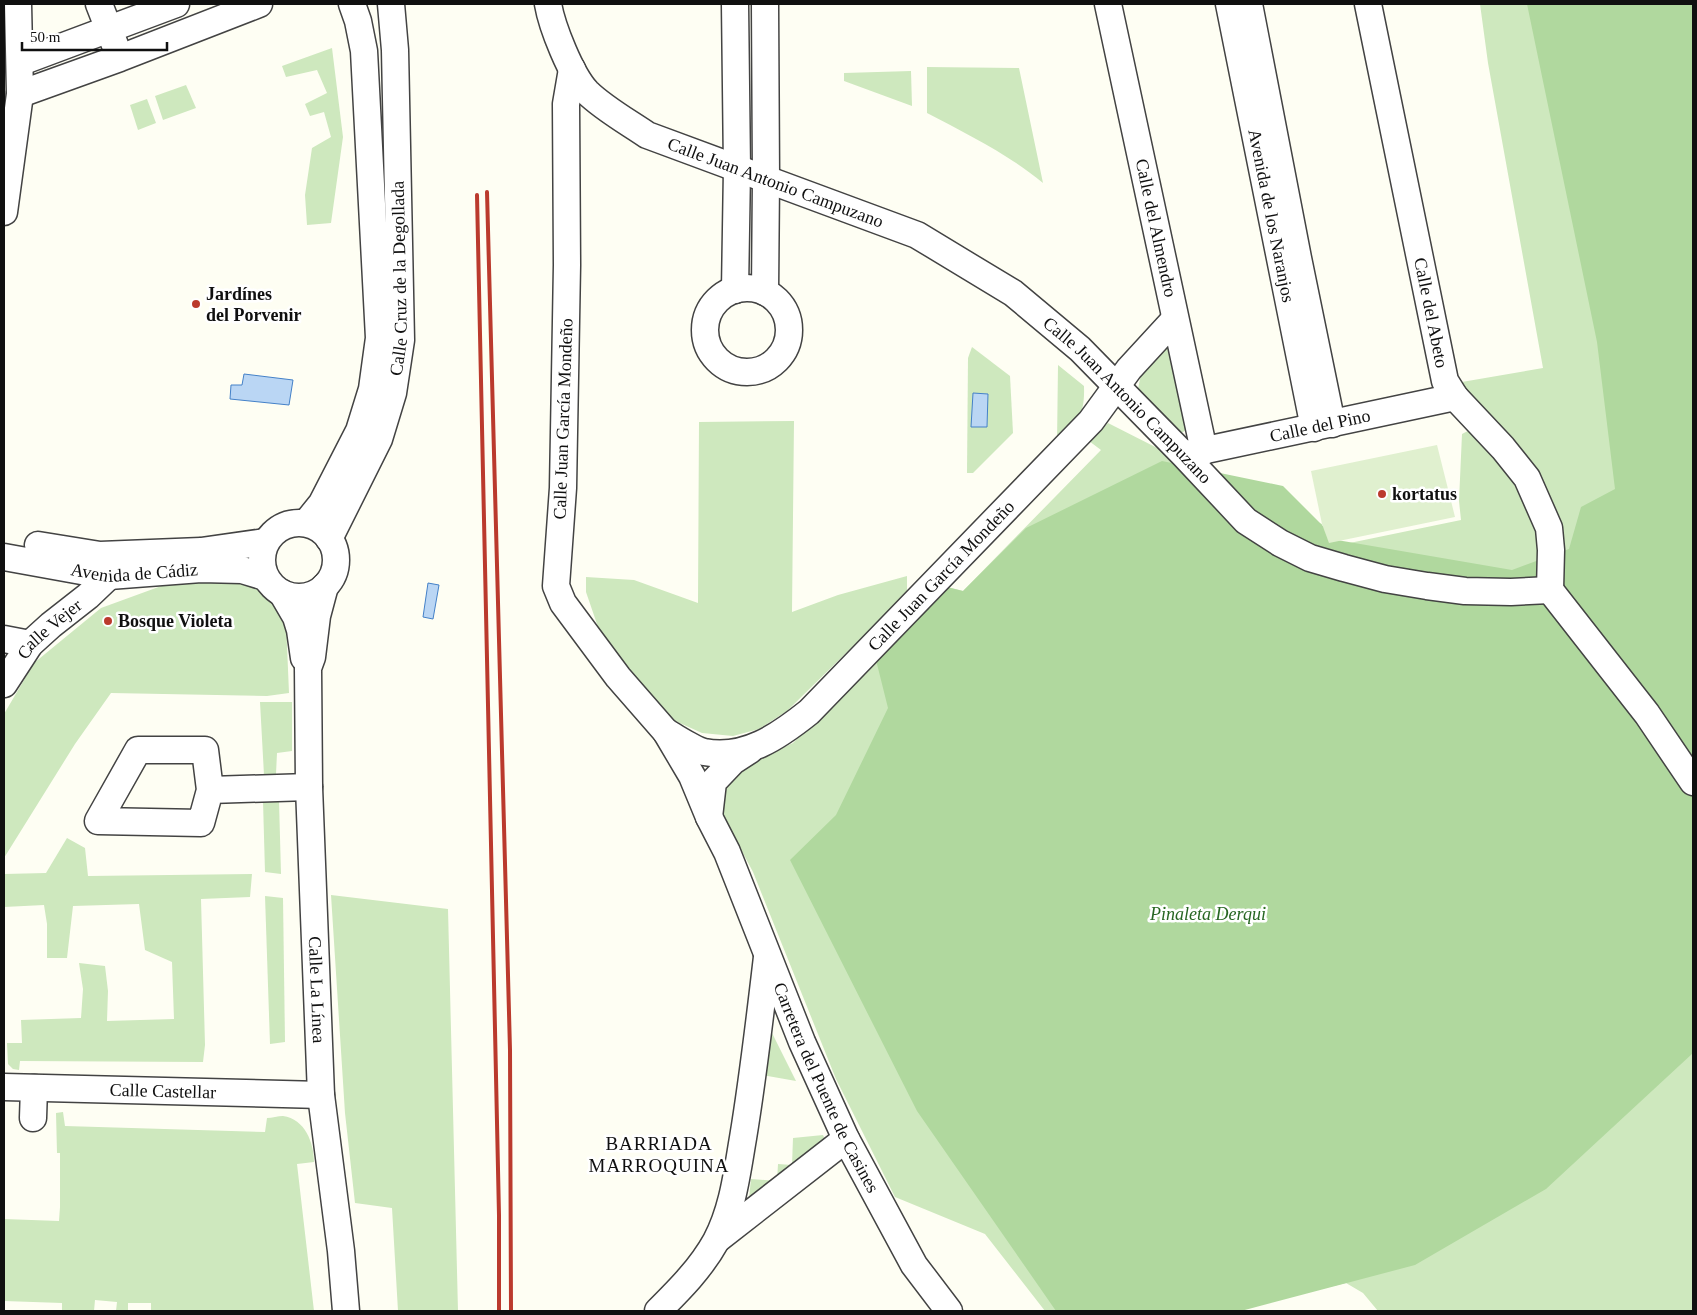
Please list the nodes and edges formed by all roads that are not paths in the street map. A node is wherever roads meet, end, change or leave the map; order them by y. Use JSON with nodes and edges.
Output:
{"nodes":[{"id":1,"x":18,"y":4,"type":"edge"},
{"id":2,"x":99,"y":4,"type":"edge"},
{"id":3,"x":176,"y":4,"type":"edge"},
{"id":4,"x":259,"y":4,"type":"edge"},
{"id":5,"x":352,"y":4,"type":"edge"},
{"id":6,"x":391,"y":4,"type":"edge"},
{"id":7,"x":548,"y":4,"type":"edge"},
{"id":8,"x":735,"y":4,"type":"edge"},
{"id":9,"x":765,"y":4,"type":"edge"},
{"id":10,"x":1108,"y":4,"type":"edge"},
{"id":11,"x":1229,"y":4,"type":"edge"},
{"id":12,"x":1250,"y":4,"type":"edge"},
{"id":13,"x":1368,"y":4,"type":"edge"},
{"id":14,"x":109,"y":30,"type":"junction"},
{"id":15,"x":120,"y":58,"type":"junction"},
{"id":16,"x":21,"y":62,"type":"junction"},
{"id":17,"x":572,"y":69,"type":"junction"},
{"id":18,"x":20,"y":94,"type":"junction"},
{"id":19,"x":737,"y":169,"type":"junction"},
{"id":20,"x":766,"y":179,"type":"junction"},
{"id":21,"x":4,"y":212,"type":"edge"},
{"id":22,"x":735,"y":290,"type":"junction"},
{"id":23,"x":765,"y":292,"type":"junction"},
{"id":24,"x":1175,"y":319,"type":"junction"},
{"id":25,"x":1116,"y":386,"type":"junction"},
{"id":26,"x":1455,"y":397,"type":"junction"},
{"id":27,"x":1323,"y":426,"type":"junction"},
{"id":28,"x":1194,"y":453,"type":"junction"},
{"id":29,"x":306,"y":523,"type":"junction"},
{"id":30,"x":4,"y":539,"type":"edge"},
{"id":31,"x":329,"y":539,"type":"junction"},
{"id":32,"x":266,"y":542,"type":"junction"},
{"id":33,"x":4,"y":557,"type":"edge"},
{"id":34,"x":105,"y":565,"type":"junction"},
{"id":35,"x":274,"y":585,"type":"junction"},
{"id":36,"x":325,"y":586,"type":"junction"},
{"id":37,"x":1550,"y":590,"type":"junction"},
{"id":38,"x":4,"y":638,"type":"edge"},
{"id":39,"x":30,"y":644,"type":"junction"},
{"id":40,"x":308,"y":668,"type":"junction"},
{"id":41,"x":4,"y":684,"type":"edge"},
{"id":42,"x":666,"y":732,"type":"junction"},
{"id":43,"x":751,"y":750,"type":"junction"},
{"id":44,"x":703,"y":751,"type":"junction"},
{"id":45,"x":722,"y":772,"type":"junction"},
{"id":46,"x":692,"y":776,"type":"junction"},
{"id":47,"x":1693,"y":782,"type":"edge"},
{"id":48,"x":309,"y":787,"type":"junction"},
{"id":49,"x":210,"y":790,"type":"dead end"},
{"id":50,"x":709,"y":817,"type":"junction"},
{"id":51,"x":727,"y":852,"type":"joint"},
{"id":52,"x":768,"y":953,"type":"junction"},
{"id":53,"x":4,"y":1087,"type":"edge"},
{"id":54,"x":34,"y":1088,"type":"junction"},
{"id":55,"x":321,"y":1096,"type":"junction"},
{"id":56,"x":33,"y":1118,"type":"dead end"},
{"id":57,"x":846,"y":1138,"type":"junction"},
{"id":58,"x":717,"y":1240,"type":"junction"},
{"id":59,"x":346,"y":1311,"type":"edge"},
{"id":60,"x":658,"y":1311,"type":"edge"},
{"id":61,"x":949,"y":1311,"type":"edge"}],
"edges":[{"from":1,"to":16,"type":"street"},
{"from":2,"to":14,"type":"street"},
{"from":3,"to":14,"type":"street"},
{"from":4,"to":15,"type":"street"},
{"from":5,"to":29,"type":"street","name":"Calle Cruz de la Degollada"},
{"from":6,"to":31,"type":"street","name":"Calle Cruz de la Degollada"},
{"from":7,"to":17,"type":"street","name":"Calle Juan Antonio Campuzano"},
{"from":8,"to":19,"type":"street"},
{"from":9,"to":20,"type":"street"},
{"from":10,"to":24,"type":"street","name":"Calle del Almendro"},
{"from":11,"to":27,"type":"street","name":"Avenida de los Naranjos"},
{"from":12,"to":27,"type":"street","name":"Avenida de los Naranjos"},
{"from":13,"to":26,"type":"street","name":"Calle del Abeto"},
{"from":14,"to":15,"type":"street"},
{"from":14,"to":16,"type":"street"},
{"from":15,"to":18,"type":"street"},
{"from":16,"to":18,"type":"street"},
{"from":17,"to":19,"type":"street","name":"Calle Juan Antonio Campuzano"},
{"from":17,"to":42,"type":"street","name":"Calle Juan García Mondeño"},
{"from":18,"to":21,"type":"street"},
{"from":19,"to":20,"type":"street","name":"Calle Juan Antonio Campuzano"},
{"from":19,"to":22,"type":"street"},
{"from":20,"to":23,"type":"street"},
{"from":20,"to":25,"type":"street","name":"Calle Juan Antonio Campuzano"},
{"from":22,"to":23,"type":"street"},
{"from":22,"to":23,"type":"street"},
{"from":24,"to":25,"type":"street","name":"Calle Juan García Mondeño"},
{"from":24,"to":28,"type":"street","name":"Calle del Almendro"},
{"from":25,"to":28,"type":"street","name":"Calle Juan Antonio Campuzano"},
{"from":25,"to":43,"type":"street","name":"Calle Juan García Mondeño"},
{"from":26,"to":27,"type":"street","name":"Calle del Pino"},
{"from":26,"to":37,"type":"street","name":"Calle del Abeto"},
{"from":27,"to":28,"type":"street","name":"Calle del Pino"},
{"from":28,"to":37,"type":"street","name":"Calle Juan Antonio Campuzano"},
{"from":29,"to":31,"type":"street"},
{"from":29,"to":32,"type":"street"},
{"from":30,"to":34,"type":"street","name":"Avenida de Cádiz"},
{"from":31,"to":36,"type":"street"},
{"from":32,"to":34,"type":"street","name":"Avenida de Cádiz"},
{"from":32,"to":35,"type":"street"},
{"from":33,"to":34,"type":"street","name":"Avenida de Cádiz"},
{"from":34,"to":35,"type":"street","name":"Avenida de Cádiz"},
{"from":34,"to":39,"type":"street","name":"Calle Vejer"},
{"from":35,"to":36,"type":"street"},
{"from":35,"to":40,"type":"street","name":"Calle La Línea"},
{"from":36,"to":40,"type":"street","name":"Calle La Línea"},
{"from":37,"to":47,"type":"street"},
{"from":38,"to":39,"type":"street"},
{"from":39,"to":41,"type":"street","name":"Calle Vejer"},
{"from":40,"to":48,"type":"street","name":"Calle La Línea"},
{"from":42,"to":44,"type":"street","name":"Calle Juan García Mondeño"},
{"from":42,"to":46,"type":"street","name":"Calle Juan García Mondeño"},
{"from":43,"to":44,"type":"street","name":"Calle Juan García Mondeño"},
{"from":43,"to":45,"type":"street"},
{"from":44,"to":46,"type":"street"},
{"from":45,"to":46,"type":"street"},
{"from":45,"to":50,"type":"street"},
{"from":46,"to":50,"type":"street","name":"Calle Juan García Mondeño"},
{"from":48,"to":49,"type":"street"},
{"from":48,"to":55,"type":"street","name":"Calle La Línea"},
{"from":50,"to":51,"type":"street","name":"Calle Juan García Mondeño"},
{"from":51,"to":52,"type":"street","name":"Carretera del Puente de Casines"},
{"from":52,"to":57,"type":"street","name":"Carretera del Puente de Casines"},
{"from":52,"to":58,"type":"street"},
{"from":53,"to":54,"type":"street","name":"Calle Castellar"},
{"from":54,"to":55,"type":"street","name":"Calle Castellar"},
{"from":54,"to":56,"type":"street"},
{"from":55,"to":59,"type":"street","name":"Calle La Línea"},
{"from":57,"to":58,"type":"street"},
{"from":57,"to":61,"type":"street","name":"Carretera del Puente de Casines"},
{"from":58,"to":60,"type":"street"}]}
